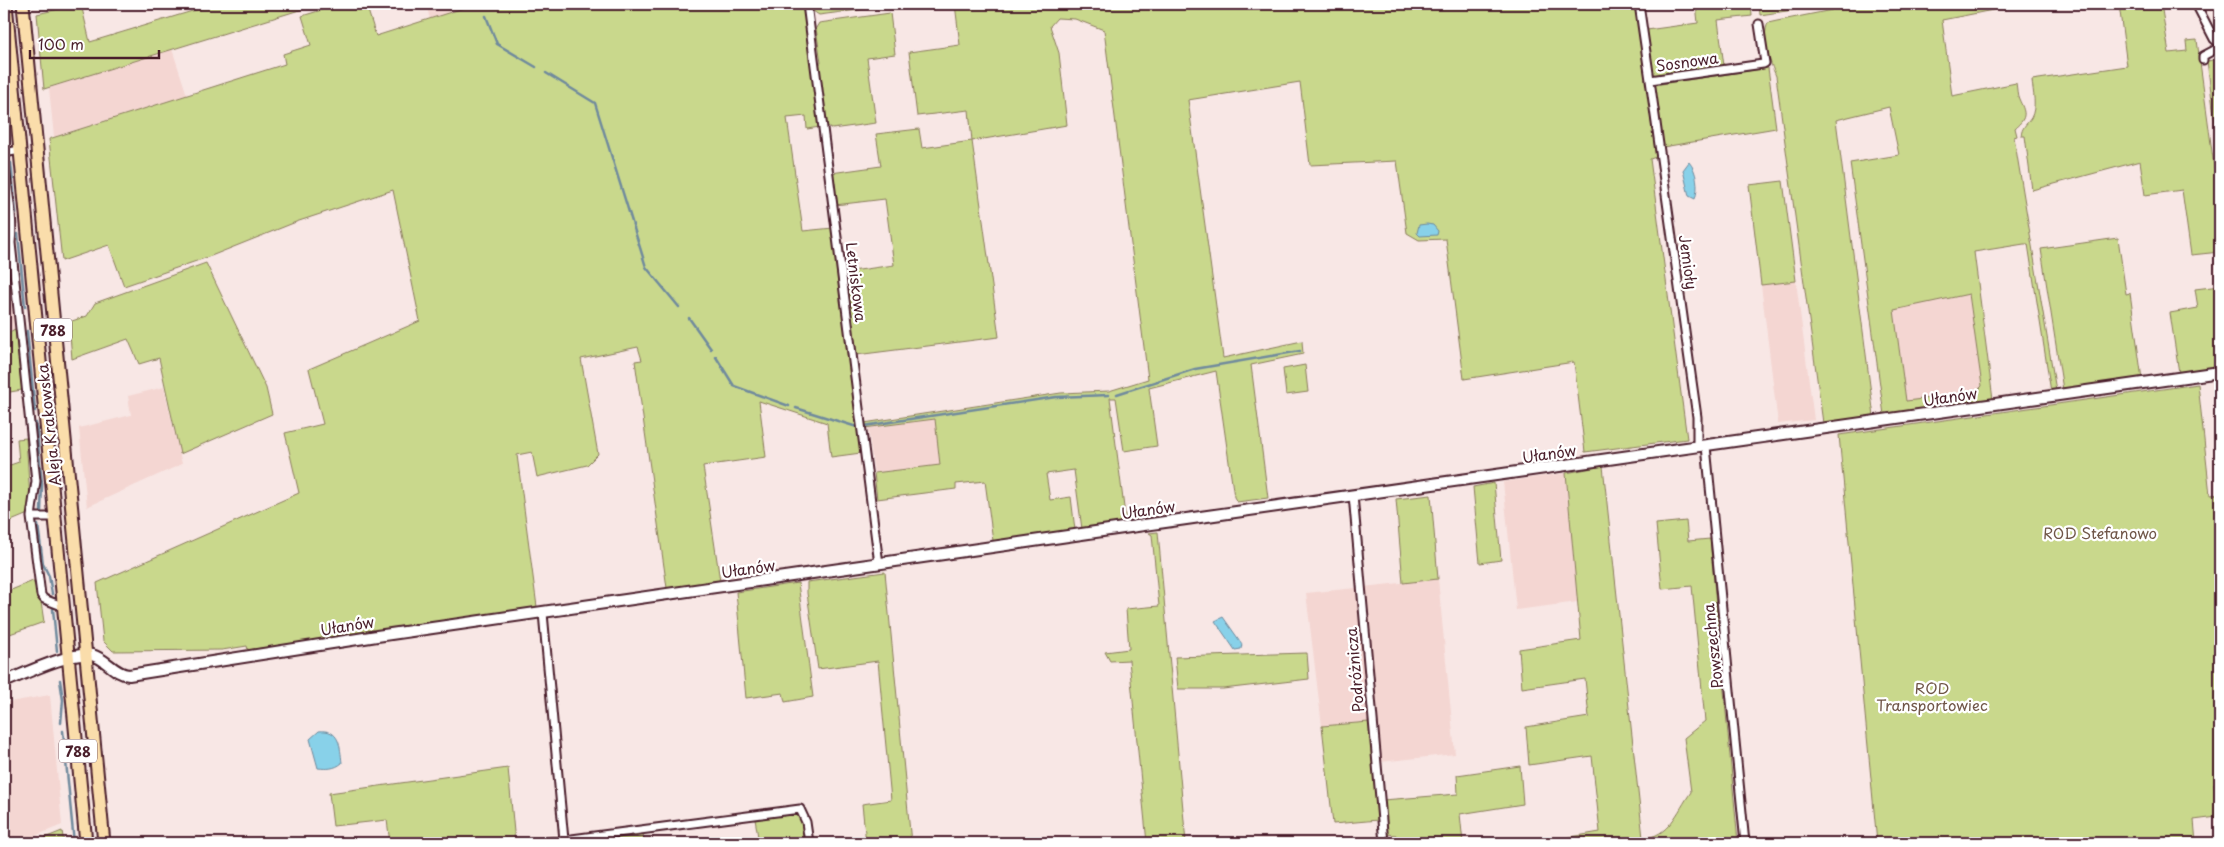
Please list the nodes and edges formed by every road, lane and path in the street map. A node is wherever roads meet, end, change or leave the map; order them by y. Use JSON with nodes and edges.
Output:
{"nodes":[{"id":1,"x":23,"y":4,"type":"edge"},
{"id":2,"x":807,"y":4,"type":"edge"},
{"id":3,"x":1639,"y":4,"type":"edge"},
{"id":4,"x":2196,"y":4,"type":"edge"},
{"id":5,"x":5,"y":11,"type":"edge"},
{"id":6,"x":1759,"y":24,"type":"dead end"},
{"id":7,"x":2220,"y":45,"type":"edge"},
{"id":8,"x":2203,"y":60,"type":"dead end"},
{"id":9,"x":1650,"y":80,"type":"junction"},
{"id":10,"x":20,"y":150,"type":"junction"},
{"id":11,"x":4,"y":154,"type":"edge"},
{"id":12,"x":4,"y":160,"type":"edge"},
{"id":13,"x":27,"y":224,"type":"junction"},
{"id":14,"x":13,"y":225,"type":"junction"},
{"id":15,"x":2220,"y":372,"type":"edge"},
{"id":16,"x":1702,"y":446,"type":"junction"},
{"id":17,"x":1352,"y":495,"type":"junction"},
{"id":18,"x":31,"y":517,"type":"junction"},
{"id":19,"x":54,"y":517,"type":"junction"},
{"id":20,"x":879,"y":564,"type":"junction"},
{"id":21,"x":62,"y":606,"type":"junction"},
{"id":22,"x":543,"y":613,"type":"junction"},
{"id":23,"x":87,"y":655,"type":"junction"},
{"id":24,"x":68,"y":658,"type":"junction"},
{"id":25,"x":4,"y":682,"type":"edge"},
{"id":26,"x":564,"y":840,"type":"junction"},
{"id":27,"x":86,"y":843,"type":"edge"},
{"id":28,"x":104,"y":843,"type":"edge"},
{"id":29,"x":541,"y":843,"type":"edge"},
{"id":30,"x":809,"y":843,"type":"edge"},
{"id":31,"x":1384,"y":843,"type":"edge"},
{"id":32,"x":1745,"y":843,"type":"edge"}],
"edges":[{"from":1,"to":23,"type":"main road","name":"Aleja Krakowska","number":"788"},
{"from":2,"to":20,"type":"street","name":"Letniskowa"},
{"from":3,"to":9,"type":"street","name":"Sosnowa"},
{"from":4,"to":7,"type":"street"},
{"from":5,"to":10,"type":"main road","name":"Aleja Krakowska","number":"788"},
{"from":6,"to":9,"type":"street","name":"Sosnowa"},
{"from":7,"to":8,"type":"street"},
{"from":9,"to":16,"type":"street","name":"Jemioły"},
{"from":10,"to":11,"type":"street"},
{"from":10,"to":13,"type":"main road","name":"Aleja Krakowska","number":"788"},
{"from":12,"to":14,"type":"street"},
{"from":13,"to":14,"type":"street"},
{"from":13,"to":19,"type":"main road","name":"Aleja Krakowska","number":"788"},
{"from":14,"to":18,"type":"street"},
{"from":15,"to":16,"type":"street","name":"Ułanów"},
{"from":16,"to":17,"type":"street","name":"Ułanów"},
{"from":16,"to":32,"type":"street","name":"Powszechna"},
{"from":17,"to":20,"type":"street","name":"Ułanów"},
{"from":17,"to":31,"type":"street","name":"Podróżnicza"},
{"from":18,"to":19,"type":"street"},
{"from":18,"to":21,"type":"street"},
{"from":19,"to":21,"type":"main road","name":"Aleja Krakowska","number":"788"},
{"from":20,"to":22,"type":"street","name":"Ułanów"},
{"from":21,"to":24,"type":"main road","name":"Aleja Krakowska","number":"788"},
{"from":22,"to":23,"type":"street","name":"Ułanów"},
{"from":22,"to":26,"type":"street"},
{"from":23,"to":24,"type":"street"},
{"from":23,"to":28,"type":"main road","name":"Aleja Krakowska","number":"788"},
{"from":24,"to":25,"type":"street"},
{"from":24,"to":27,"type":"main road","name":"Aleja Krakowska","number":"788"},
{"from":26,"to":29,"type":"street"},
{"from":26,"to":30,"type":"street"}]}
